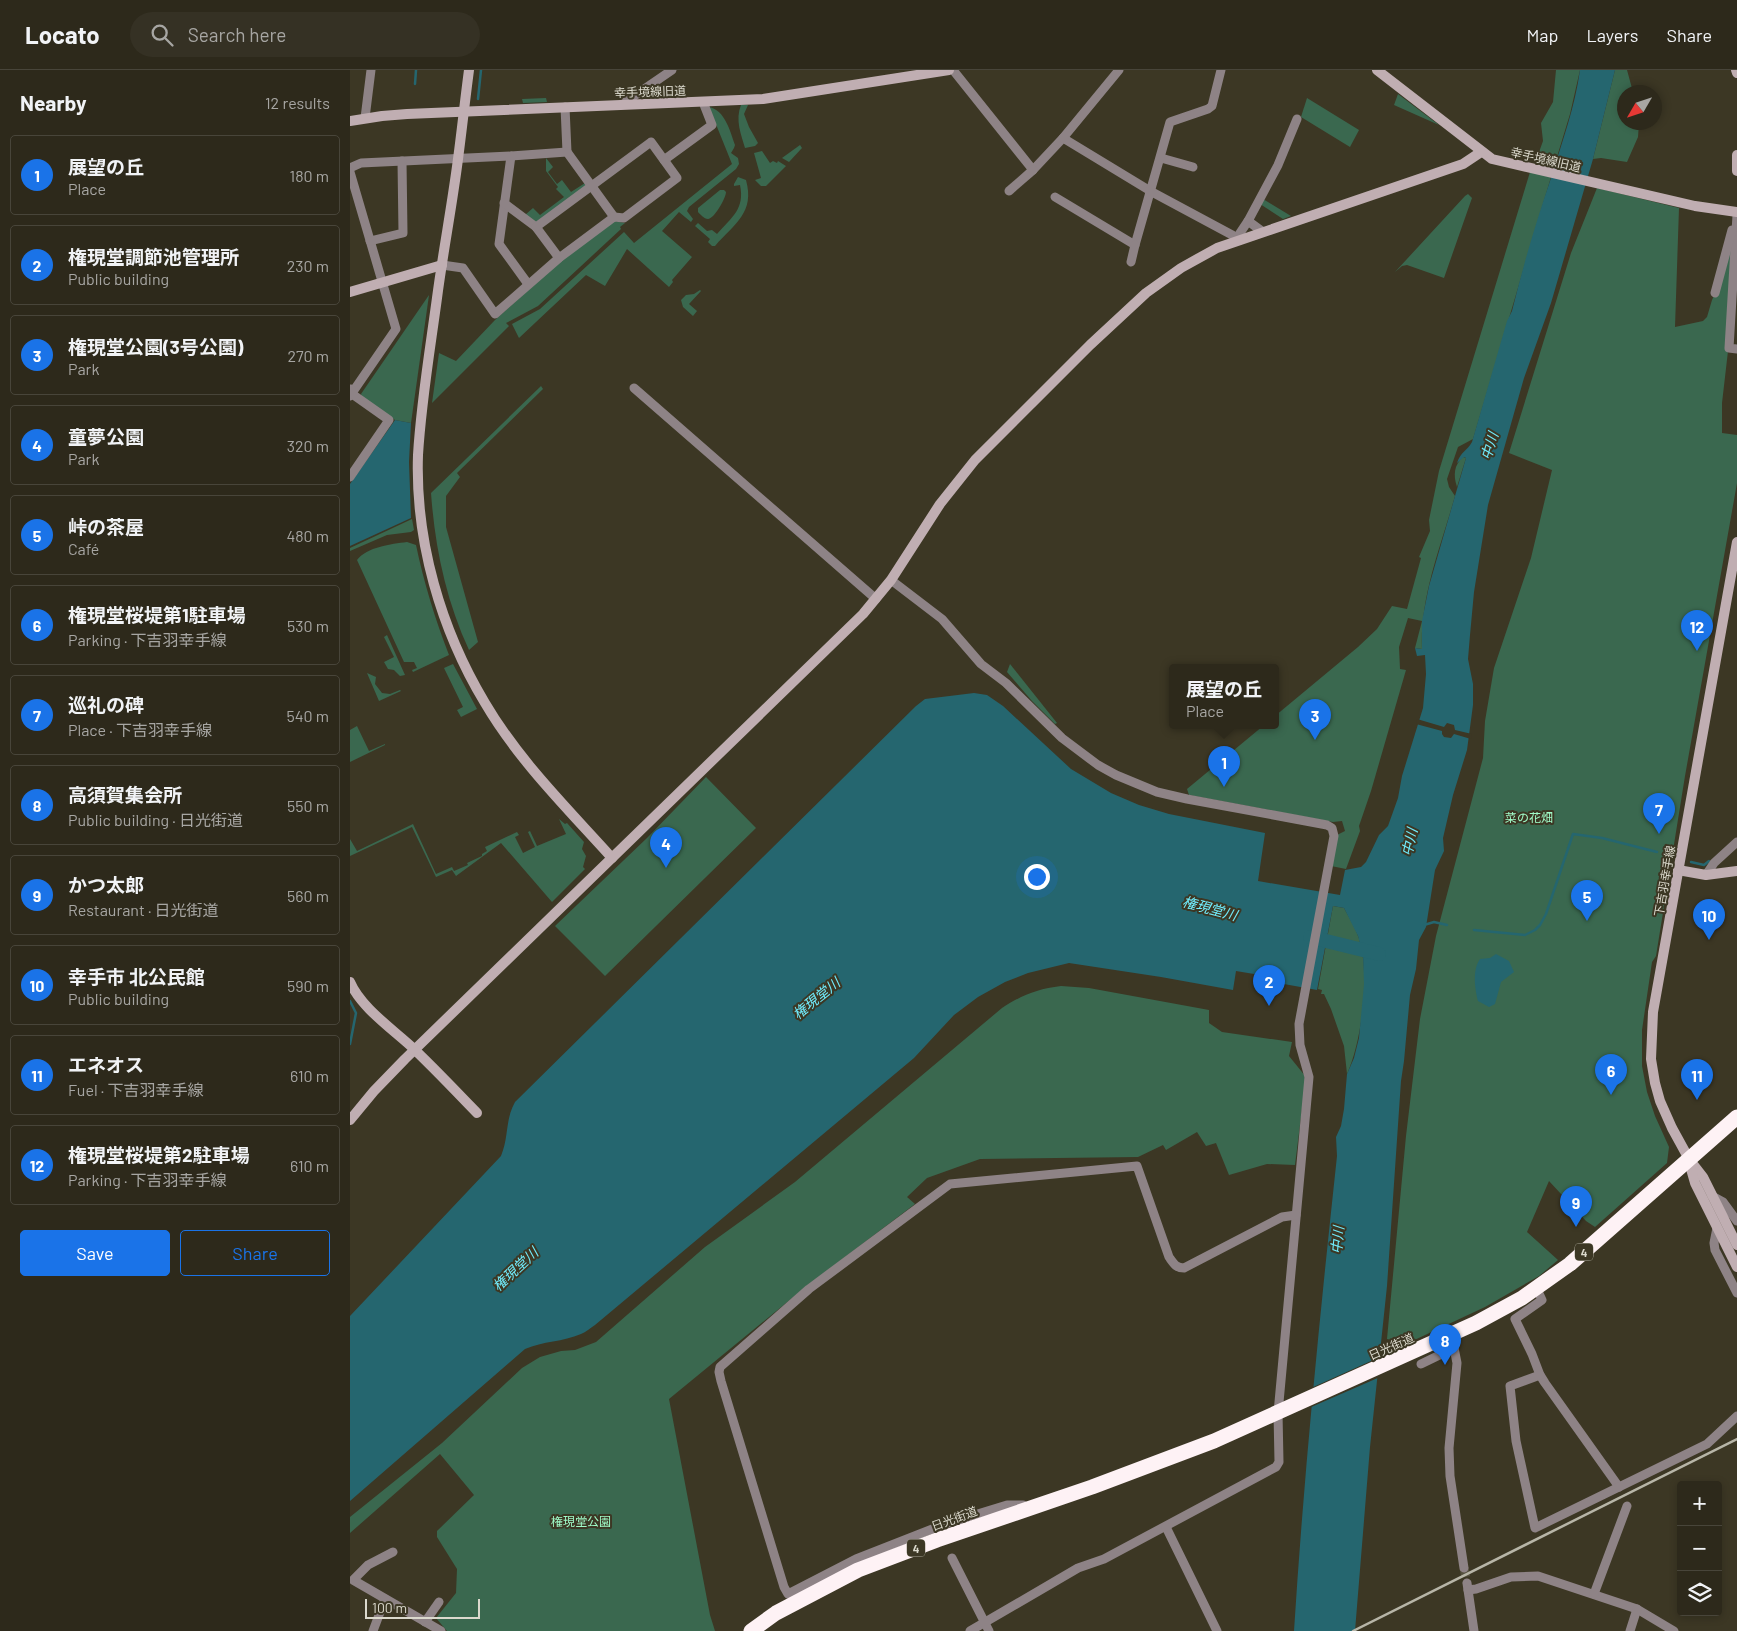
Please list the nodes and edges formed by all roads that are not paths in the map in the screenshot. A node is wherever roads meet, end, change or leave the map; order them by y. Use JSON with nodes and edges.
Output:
{"nodes":[{"id":1,"x":371,"y":70,"type":"edge"},
{"id":2,"x":469,"y":70,"type":"edge"},
{"id":3,"x":672,"y":70,"type":"edge"},
{"id":4,"x":951,"y":70,"type":"edge"},
{"id":5,"x":1119,"y":70,"type":"edge"},
{"id":6,"x":1221,"y":70,"type":"edge"},
{"id":7,"x":1377,"y":70,"type":"edge"},
{"id":8,"x":936,"y":71,"type":"edge"},
{"id":9,"x":703,"y":102,"type":"junction"},
{"id":10,"x":622,"y":105,"type":"junction"},
{"id":11,"x":566,"y":107,"type":"junction"},
{"id":12,"x":463,"y":112,"type":"junction"},
{"id":13,"x":365,"y":118,"type":"junction"},
{"id":14,"x":1297,"y":119,"type":"dead end"},
{"id":15,"x":350,"y":121,"type":"edge"},
{"id":16,"x":1063,"y":138,"type":"junction"},
{"id":17,"x":567,"y":152,"type":"junction"},
{"id":18,"x":1482,"y":152,"type":"junction"},
{"id":19,"x":1737,"y":155,"type":"edge"},
{"id":20,"x":510,"y":156,"type":"junction"},
{"id":21,"x":1161,"y":158,"type":"junction"},
{"id":22,"x":458,"y":159,"type":"junction"},
{"id":23,"x":664,"y":160,"type":"junction"},
{"id":24,"x":402,"y":161,"type":"junction"},
{"id":25,"x":1737,"y":163,"type":"edge"},
{"id":26,"x":1194,"y":167,"type":"dead end"},
{"id":27,"x":350,"y":168,"type":"edge"},
{"id":28,"x":1033,"y":170,"type":"junction"},
{"id":29,"x":1737,"y":171,"type":"edge"},
{"id":30,"x":350,"y":172,"type":"edge"},
{"id":31,"x":592,"y":186,"type":"junction"},
{"id":32,"x":1009,"y":191,"type":"dead end"},
{"id":33,"x":1152,"y":192,"type":"junction"},
{"id":34,"x":1055,"y":197,"type":"dead end"},
{"id":35,"x":504,"y":203,"type":"junction"},
{"id":36,"x":1737,"y":216,"type":"edge"},
{"id":37,"x":614,"y":217,"type":"junction"},
{"id":38,"x":1248,"y":221,"type":"junction"},
{"id":39,"x":536,"y":227,"type":"junction"},
{"id":40,"x":1263,"y":232,"type":"junction"},
{"id":41,"x":1240,"y":240,"type":"junction"},
{"id":42,"x":370,"y":241,"type":"junction"},
{"id":43,"x":1136,"y":245,"type":"junction"},
{"id":44,"x":559,"y":258,"type":"junction"},
{"id":45,"x":1131,"y":262,"type":"dead end"},
{"id":46,"x":442,"y":265,"type":"junction"},
{"id":47,"x":383,"y":282,"type":"junction"},
{"id":48,"x":528,"y":284,"type":"junction"},
{"id":49,"x":350,"y":292,"type":"edge"},
{"id":50,"x":1715,"y":293,"type":"dead end"},
{"id":51,"x":1737,"y":349,"type":"edge"},
{"id":52,"x":634,"y":388,"type":"dead end"},
{"id":53,"x":351,"y":392,"type":"edge"},
{"id":54,"x":350,"y":477,"type":"edge"},
{"id":55,"x":1737,"y":542,"type":"edge"},
{"id":56,"x":891,"y":580,"type":"junction"},
{"id":57,"x":876,"y":599,"type":"junction"},
{"id":58,"x":1737,"y":842,"type":"edge"},
{"id":59,"x":612,"y":858,"type":"junction"},
{"id":60,"x":1678,"y":870,"type":"junction"},
{"id":61,"x":1737,"y":871,"type":"edge"},
{"id":62,"x":1706,"y":875,"type":"junction"},
{"id":63,"x":350,"y":982,"type":"edge"},
{"id":64,"x":415,"y":1050,"type":"junction"},
{"id":65,"x":477,"y":1112,"type":"dead end"},
{"id":66,"x":1737,"y":1117,"type":"edge"},
{"id":67,"x":350,"y":1120,"type":"edge"},
{"id":68,"x":1689,"y":1159,"type":"junction"},
{"id":69,"x":1712,"y":1196,"type":"junction"},
{"id":70,"x":1296,"y":1215,"type":"junction"},
{"id":71,"x":1737,"y":1221,"type":"edge"},
{"id":72,"x":1716,"y":1228,"type":"junction"},
{"id":73,"x":1737,"y":1245,"type":"edge"},
{"id":74,"x":1737,"y":1268,"type":"edge"},
{"id":75,"x":1536,"y":1289,"type":"junction"},
{"id":76,"x":1737,"y":1293,"type":"edge"},
{"id":77,"x":1451,"y":1342,"type":"junction"},
{"id":78,"x":1421,"y":1364,"type":"dead end"},
{"id":79,"x":1540,"y":1375,"type":"junction"},
{"id":80,"x":1284,"y":1410,"type":"junction"},
{"id":81,"x":1737,"y":1416,"type":"edge"},
{"id":82,"x":1619,"y":1487,"type":"junction"},
{"id":83,"x":1627,"y":1506,"type":"dead end"},
{"id":84,"x":1029,"y":1511,"type":"junction"},
{"id":85,"x":1166,"y":1527,"type":"junction"},
{"id":86,"x":393,"y":1552,"type":"dead end"},
{"id":87,"x":952,"y":1558,"type":"dead end"},
{"id":88,"x":1464,"y":1568,"type":"tunnel mouth"},
{"id":89,"x":351,"y":1582,"type":"edge"},
{"id":90,"x":1594,"y":1594,"type":"junction"},
{"id":91,"x":385,"y":1599,"type":"junction"},
{"id":92,"x":439,"y":1602,"type":"dead end"},
{"id":93,"x":1637,"y":1609,"type":"junction"},
{"id":94,"x":424,"y":1622,"type":"junction"},
{"id":95,"x":987,"y":1627,"type":"edge"},
{"id":96,"x":373,"y":1631,"type":"edge"},
{"id":97,"x":441,"y":1631,"type":"edge"},
{"id":98,"x":751,"y":1631,"type":"edge"},
{"id":99,"x":768,"y":1631,"type":"edge"},
{"id":100,"x":970,"y":1631,"type":"edge"},
{"id":101,"x":1217,"y":1631,"type":"edge"},
{"id":102,"x":1474,"y":1631,"type":"edge"},
{"id":103,"x":1630,"y":1631,"type":"edge"},
{"id":104,"x":1674,"y":1631,"type":"edge"}],
"edges":[{"from":1,"to":13,"type":"street"},
{"from":2,"to":12,"type":"street"},
{"from":3,"to":10,"type":"street"},
{"from":4,"to":8,"type":"street","name":"幸手境線旧道"},
{"from":4,"to":28,"type":"street"},
{"from":5,"to":16,"type":"street"},
{"from":6,"to":21,"type":"street"},
{"from":7,"to":18,"type":"street","name":"幸手境線旧道"},
{"from":8,"to":9,"type":"street","name":"幸手境線旧道"},
{"from":9,"to":10,"type":"street","name":"幸手境線旧道"},
{"from":9,"to":23,"type":"street"},
{"from":10,"to":11,"type":"street","name":"幸手境線旧道"},
{"from":11,"to":12,"type":"street","name":"幸手境線旧道"},
{"from":11,"to":17,"type":"street"},
{"from":12,"to":13,"type":"street","name":"幸手境線旧道"},
{"from":12,"to":22,"type":"street"},
{"from":13,"to":15,"type":"street","name":"幸手境線旧道"},
{"from":14,"to":38,"type":"street"},
{"from":16,"to":28,"type":"street"},
{"from":16,"to":33,"type":"street"},
{"from":17,"to":20,"type":"street"},
{"from":17,"to":31,"type":"street"},
{"from":18,"to":36,"type":"street","name":"幸手境線旧道"},
{"from":18,"to":40,"type":"street"},
{"from":19,"to":25,"type":"street"},
{"from":20,"to":22,"type":"street"},
{"from":20,"to":35,"type":"street"},
{"from":21,"to":26,"type":"street"},
{"from":21,"to":33,"type":"street"},
{"from":22,"to":24,"type":"street"},
{"from":22,"to":46,"type":"street"},
{"from":23,"to":31,"type":"street"},
{"from":23,"to":37,"type":"street"},
{"from":24,"to":27,"type":"street"},
{"from":24,"to":42,"type":"street"},
{"from":25,"to":29,"type":"street"},
{"from":28,"to":32,"type":"street"},
{"from":30,"to":42,"type":"street"},
{"from":31,"to":37,"type":"street"},
{"from":31,"to":39,"type":"street"},
{"from":33,"to":41,"type":"street"},
{"from":33,"to":43,"type":"street"},
{"from":34,"to":43,"type":"street"},
{"from":35,"to":39,"type":"street"},
{"from":35,"to":48,"type":"street"},
{"from":36,"to":50,"type":"street"},
{"from":36,"to":51,"type":"street"},
{"from":37,"to":44,"type":"street"},
{"from":38,"to":40,"type":"street"},
{"from":38,"to":41,"type":"street"},
{"from":39,"to":44,"type":"street"},
{"from":40,"to":41,"type":"street"},
{"from":41,"to":56,"type":"street"},
{"from":42,"to":47,"type":"street"},
{"from":43,"to":45,"type":"street"},
{"from":44,"to":48,"type":"street"},
{"from":46,"to":47,"type":"street"},
{"from":46,"to":48,"type":"street"},
{"from":46,"to":59,"type":"street"},
{"from":47,"to":49,"type":"street"},
{"from":47,"to":53,"type":"street"},
{"from":52,"to":57,"type":"street"},
{"from":53,"to":54,"type":"street"},
{"from":55,"to":60,"type":"street","name":"下吉羽幸手線"},
{"from":56,"to":57,"type":"street"},
{"from":56,"to":70,"type":"street"},
{"from":57,"to":59,"type":"street"},
{"from":58,"to":62,"type":"street"},
{"from":59,"to":64,"type":"street"},
{"from":60,"to":62,"type":"street"},
{"from":60,"to":68,"type":"street","name":"下吉羽幸手線"},
{"from":61,"to":62,"type":"street"},
{"from":63,"to":64,"type":"street"},
{"from":64,"to":65,"type":"street"},
{"from":64,"to":67,"type":"street"},
{"from":66,"to":68,"type":"highway","name":"日光街道","number":"4"},
{"from":68,"to":69,"type":"street"},
{"from":68,"to":72,"type":"street"},
{"from":68,"to":75,"type":"highway","name":"日光街道","number":"4"},
{"from":69,"to":71,"type":"street"},
{"from":69,"to":73,"type":"street"},
{"from":70,"to":80,"type":"street"},
{"from":70,"to":84,"type":"street"},
{"from":72,"to":74,"type":"street"},
{"from":72,"to":76,"type":"street"},
{"from":75,"to":77,"type":"highway","name":"日光街道","number":"4"},
{"from":75,"to":79,"type":"street"},
{"from":77,"to":78,"type":"street"},
{"from":77,"to":80,"type":"highway","name":"日光街道","number":"4"},
{"from":77,"to":88,"type":"street"},
{"from":79,"to":82,"type":"street"},
{"from":79,"to":82,"type":"street"},
{"from":80,"to":84,"type":"highway","name":"日光街道","number":"4"},
{"from":80,"to":85,"type":"street"},
{"from":81,"to":82,"type":"street"},
{"from":83,"to":90,"type":"street"},
{"from":84,"to":98,"type":"highway","name":"日光街道","number":"4"},
{"from":84,"to":99,"type":"highway","name":"日光街道","number":"4"},
{"from":85,"to":95,"type":"street"},
{"from":85,"to":101,"type":"street"},
{"from":86,"to":89,"type":"street"},
{"from":87,"to":95,"type":"street"},
{"from":89,"to":91,"type":"street"},
{"from":90,"to":93,"type":"street"},
{"from":90,"to":102,"type":"street"},
{"from":91,"to":94,"type":"street"},
{"from":91,"to":96,"type":"street"},
{"from":92,"to":94,"type":"street"},
{"from":93,"to":103,"type":"street"},
{"from":93,"to":104,"type":"street"},
{"from":94,"to":97,"type":"street"},
{"from":95,"to":100,"type":"street"}]}
